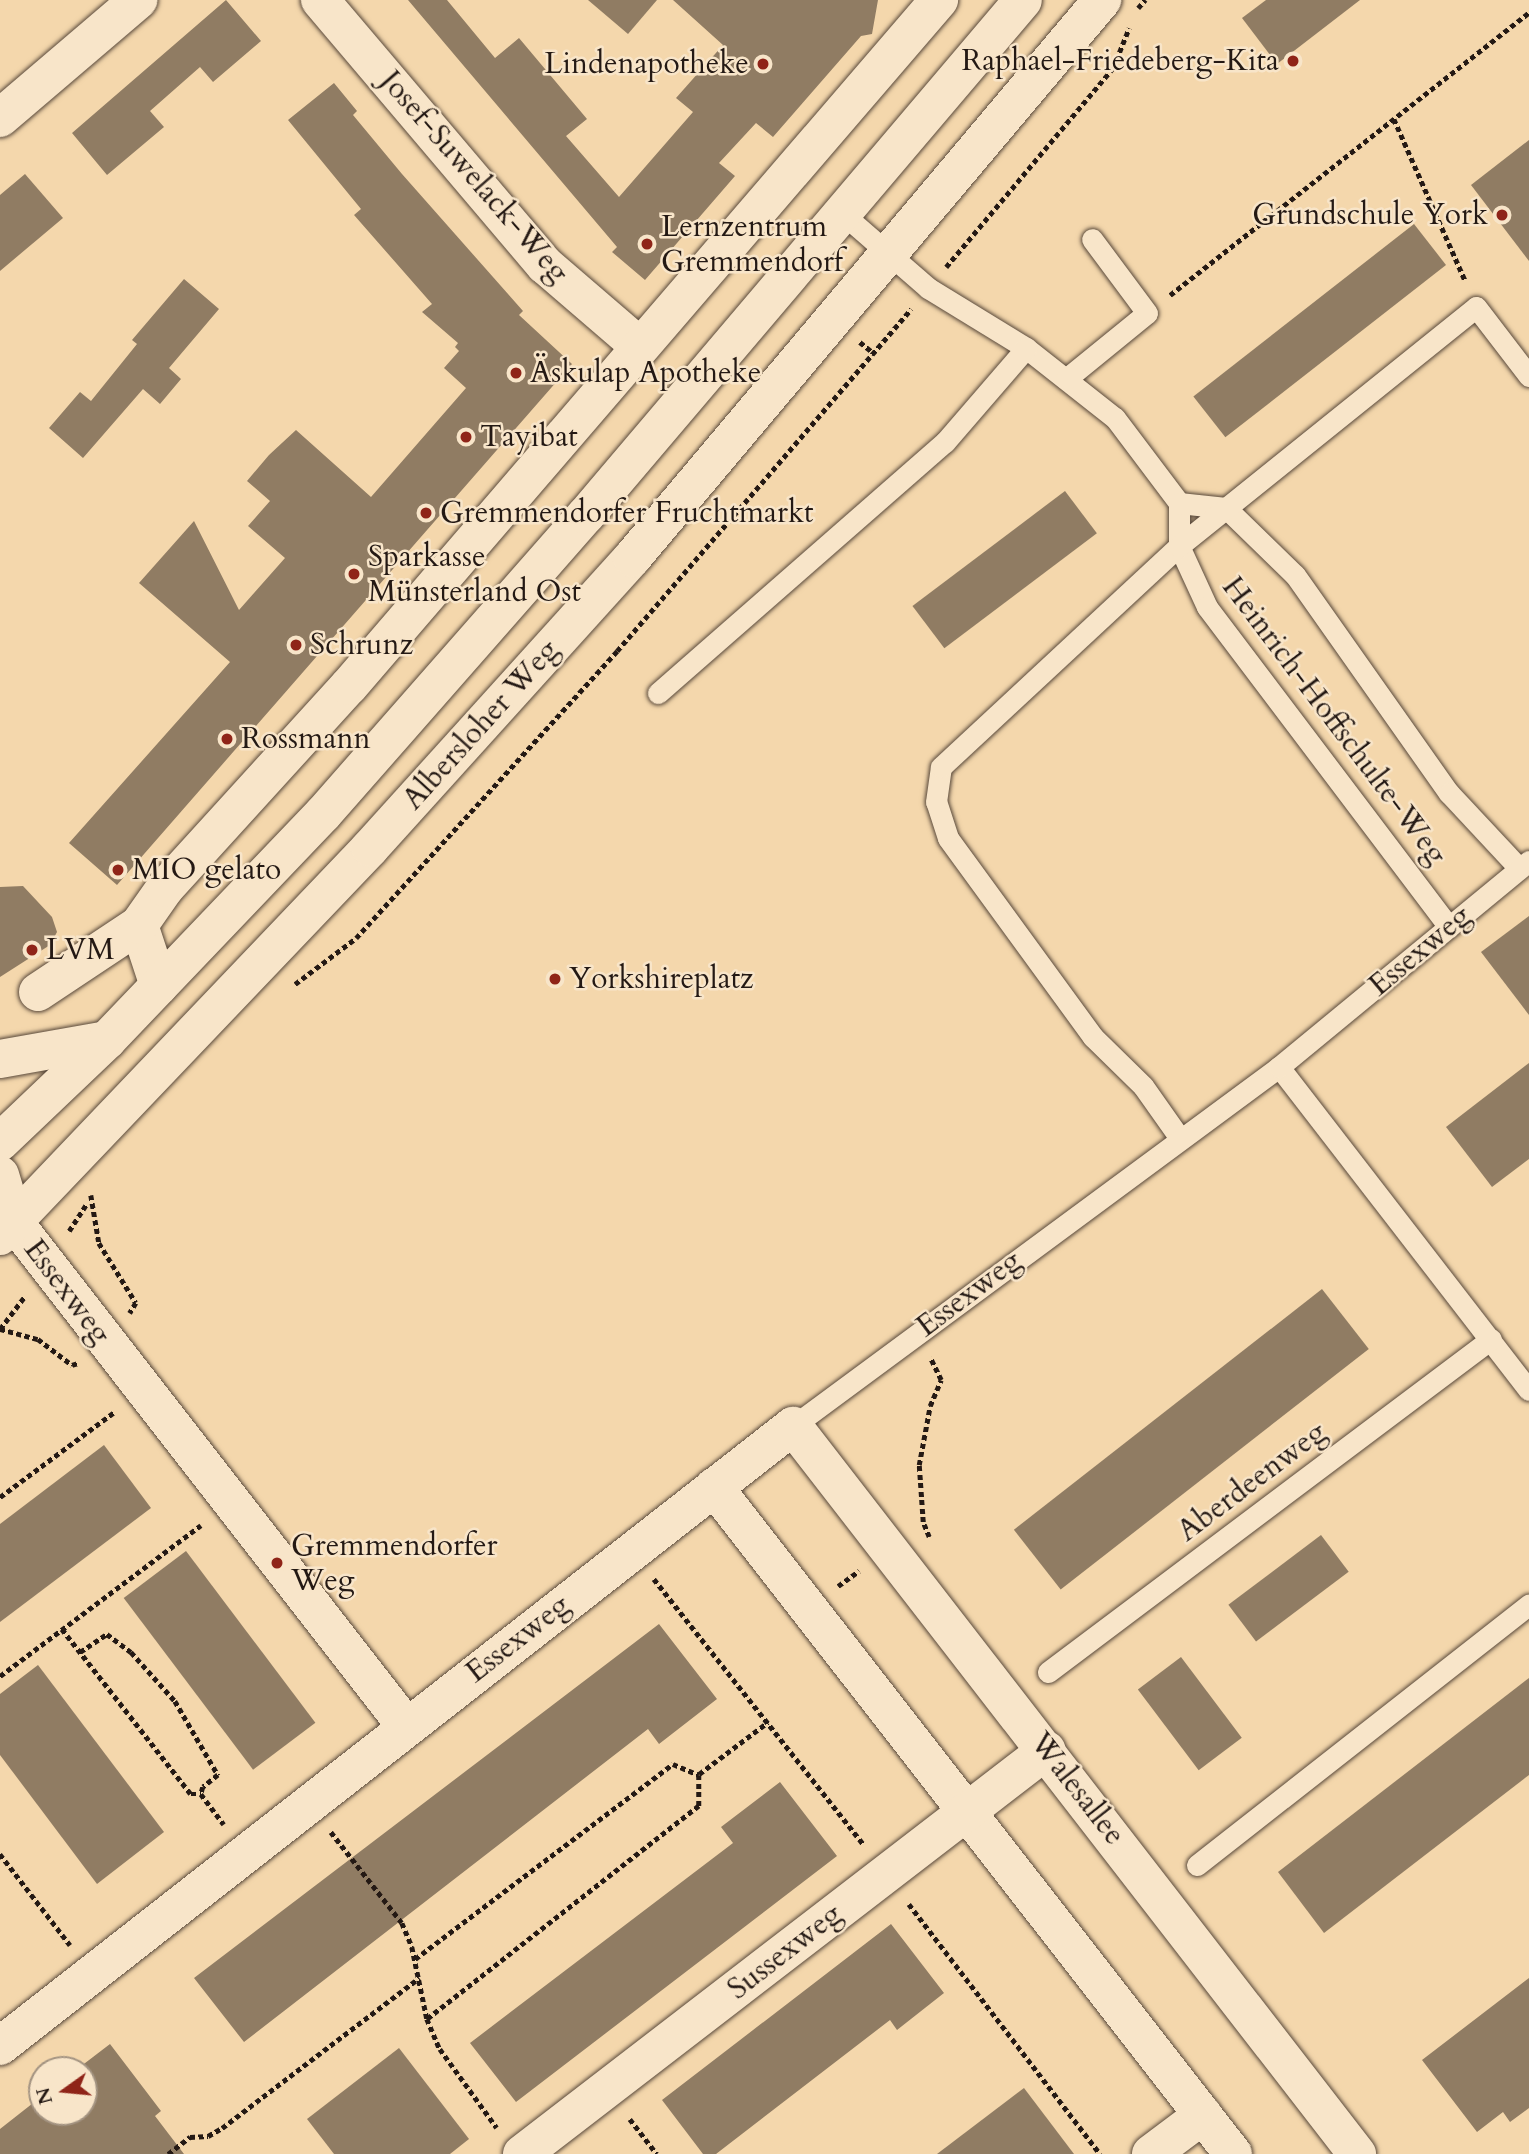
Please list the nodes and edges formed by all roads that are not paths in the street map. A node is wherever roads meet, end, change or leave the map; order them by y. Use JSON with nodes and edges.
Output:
{"nodes":[{"id":1,"x":138,"y":0,"type":"edge"},
{"id":2,"x":320,"y":0,"type":"edge"},
{"id":3,"x":939,"y":0,"type":"edge"},
{"id":4,"x":1023,"y":0,"type":"edge"},
{"id":5,"x":1102,"y":0,"type":"edge"},
{"id":6,"x":0,"y":118,"type":"edge"},
{"id":7,"x":843,"y":214,"type":"junction"},
{"id":8,"x":1091,"y":239,"type":"dead end"},
{"id":9,"x":890,"y":255,"type":"junction"},
{"id":10,"x":638,"y":345,"type":"junction"},
{"id":11,"x":1026,"y":348,"type":"junction"},
{"id":12,"x":1529,"y":376,"type":"edge"},
{"id":13,"x":1066,"y":379,"type":"junction"},
{"id":14,"x":1179,"y":503,"type":"junction"},
{"id":15,"x":1226,"y":508,"type":"junction"},
{"id":16,"x":1180,"y":547,"type":"junction"},
{"id":17,"x":658,"y":693,"type":"dead end"},
{"id":18,"x":1524,"y":864,"type":"edge"},
{"id":19,"x":139,"y":925,"type":"junction"},
{"id":20,"x":1449,"y":927,"type":"junction"},
{"id":21,"x":159,"y":986,"type":"junction"},
{"id":22,"x":38,"y":992,"type":"dead end"},
{"id":23,"x":107,"y":1040,"type":"junction"},
{"id":24,"x":0,"y":1059,"type":"edge"},
{"id":25,"x":1279,"y":1067,"type":"junction"},
{"id":26,"x":1179,"y":1137,"type":"junction"},
{"id":27,"x":0,"y":1142,"type":"edge"},
{"id":28,"x":0,"y":1175,"type":"edge"},
{"id":29,"x":5,"y":1224,"type":"edge"},
{"id":30,"x":1491,"y":1339,"type":"junction"},
{"id":31,"x":1529,"y":1390,"type":"edge"},
{"id":32,"x":793,"y":1426,"type":"junction"},
{"id":33,"x":714,"y":1487,"type":"junction"},
{"id":34,"x":1529,"y":1605,"type":"edge"},
{"id":35,"x":1048,"y":1672,"type":"dead end"},
{"id":36,"x":406,"y":1726,"type":"junction"},
{"id":37,"x":1047,"y":1750,"type":"junction"},
{"id":38,"x":970,"y":1812,"type":"junction"},
{"id":39,"x":1197,"y":1866,"type":"dead end"},
{"id":40,"x":0,"y":2046,"type":"edge"},
{"id":41,"x":1203,"y":2115,"type":"junction"},
{"id":42,"x":512,"y":2144,"type":"edge"},
{"id":43,"x":1151,"y":2154,"type":"edge"},
{"id":44,"x":1233,"y":2154,"type":"edge"},
{"id":45,"x":1357,"y":2154,"type":"edge"}],
"edges":[{"from":1,"to":6,"type":"street"},
{"from":2,"to":10,"type":"street","name":"Josef-Suwelack-Weg"},
{"from":3,"to":10,"type":"street"},
{"from":4,"to":7,"type":"street","name":"Albersloher Weg"},
{"from":5,"to":9,"type":"street","name":"Albersloher Weg"},
{"from":7,"to":9,"type":"lane"},
{"from":7,"to":21,"type":"street","name":"Albersloher Weg"},
{"from":8,"to":13,"type":"lane"},
{"from":9,"to":11,"type":"lane"},
{"from":9,"to":29,"type":"street","name":"Albersloher Weg"},
{"from":10,"to":19,"type":"street"},
{"from":11,"to":13,"type":"lane"},
{"from":11,"to":17,"type":"lane"},
{"from":12,"to":15,"type":"lane"},
{"from":13,"to":14,"type":"lane"},
{"from":14,"to":15,"type":"lane"},
{"from":14,"to":16,"type":"lane"},
{"from":15,"to":16,"type":"lane"},
{"from":15,"to":18,"type":"lane"},
{"from":16,"to":20,"type":"lane","name":"Heinrich-Hoffschulte-Weg"},
{"from":16,"to":26,"type":"lane"},
{"from":18,"to":20,"type":"lane","name":"Essexweg"},
{"from":19,"to":21,"type":"street"},
{"from":19,"to":22,"type":"street"},
{"from":20,"to":25,"type":"lane","name":"Essexweg"},
{"from":21,"to":23,"type":"street","name":"Albersloher Weg"},
{"from":23,"to":24,"type":"street"},
{"from":23,"to":27,"type":"street","name":"Albersloher Weg"},
{"from":25,"to":26,"type":"lane","name":"Essexweg"},
{"from":25,"to":30,"type":"lane"},
{"from":26,"to":32,"type":"lane","name":"Essexweg"},
{"from":28,"to":29,"type":"street"},
{"from":29,"to":36,"type":"street","name":"Essexweg"},
{"from":30,"to":31,"type":"lane"},
{"from":30,"to":35,"type":"lane","name":"Aberdeenweg"},
{"from":32,"to":33,"type":"street","name":"Essexweg"},
{"from":32,"to":37,"type":"street","name":"Walesallee"},
{"from":33,"to":36,"type":"street","name":"Essexweg"},
{"from":33,"to":38,"type":"street"},
{"from":34,"to":39,"type":"lane"},
{"from":36,"to":40,"type":"street","name":"Essexweg"},
{"from":37,"to":38,"type":"street","name":"Sussexweg"},
{"from":37,"to":45,"type":"street","name":"Walesallee"},
{"from":38,"to":41,"type":"street"},
{"from":38,"to":42,"type":"street","name":"Sussexweg"},
{"from":41,"to":43,"type":"street"},
{"from":41,"to":44,"type":"street"}]}
